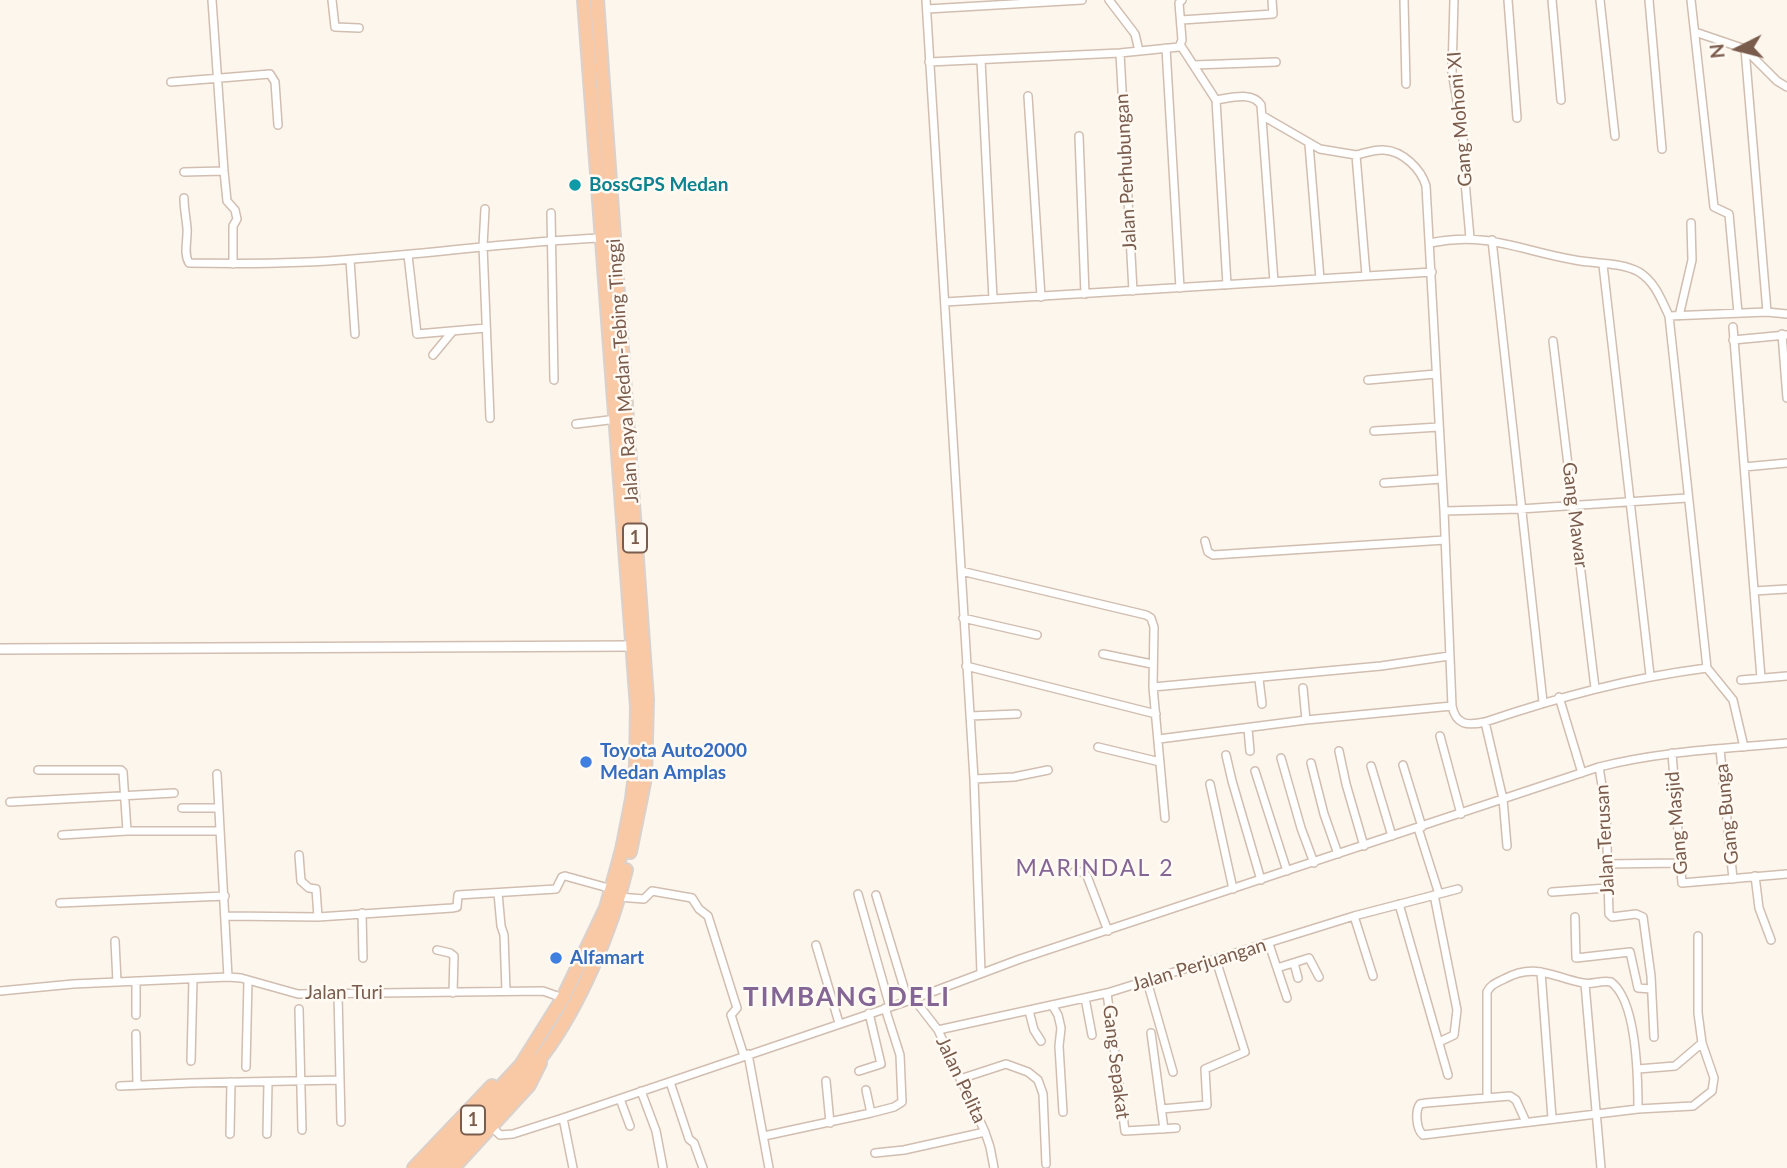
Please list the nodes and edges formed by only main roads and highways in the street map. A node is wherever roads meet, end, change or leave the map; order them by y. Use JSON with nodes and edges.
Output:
{"nodes":[{"id":1,"x":584,"y":0,"type":"edge"},
{"id":2,"x":597,"y":0,"type":"edge"},
{"id":3,"x":615,"y":893,"type":"junction"},
{"id":4,"x":538,"y":1050,"type":"junction"},
{"id":5,"x":521,"y":1073,"type":"junction"},
{"id":6,"x":414,"y":1168,"type":"edge"},
{"id":7,"x":426,"y":1168,"type":"edge"},
{"id":8,"x":440,"y":1168,"type":"edge"},
{"id":9,"x":453,"y":1168,"type":"edge"}],
"edges":[{"from":1,"to":3,"type":"highway","name":"Jalan Raya Medan-Tebing Tinggi","number":"1"},
{"from":2,"to":3,"type":"highway","name":"Jalan Raya Medan-Tebing Tinggi","number":"1"},
{"from":3,"to":4,"type":"highway","name":"Jalan Raya Medan-Tebing Tinggi","number":"1"},
{"from":3,"to":4,"type":"highway","name":"Jalan Raya Medan-Tebing Tinggi","number":"1"},
{"from":4,"to":5,"type":"highway","number":"1"},
{"from":4,"to":6,"type":"highway"},
{"from":4,"to":9,"type":"highway"},
{"from":5,"to":7,"type":"highway","number":"1"},
{"from":5,"to":8,"type":"highway","number":"1"}]}
